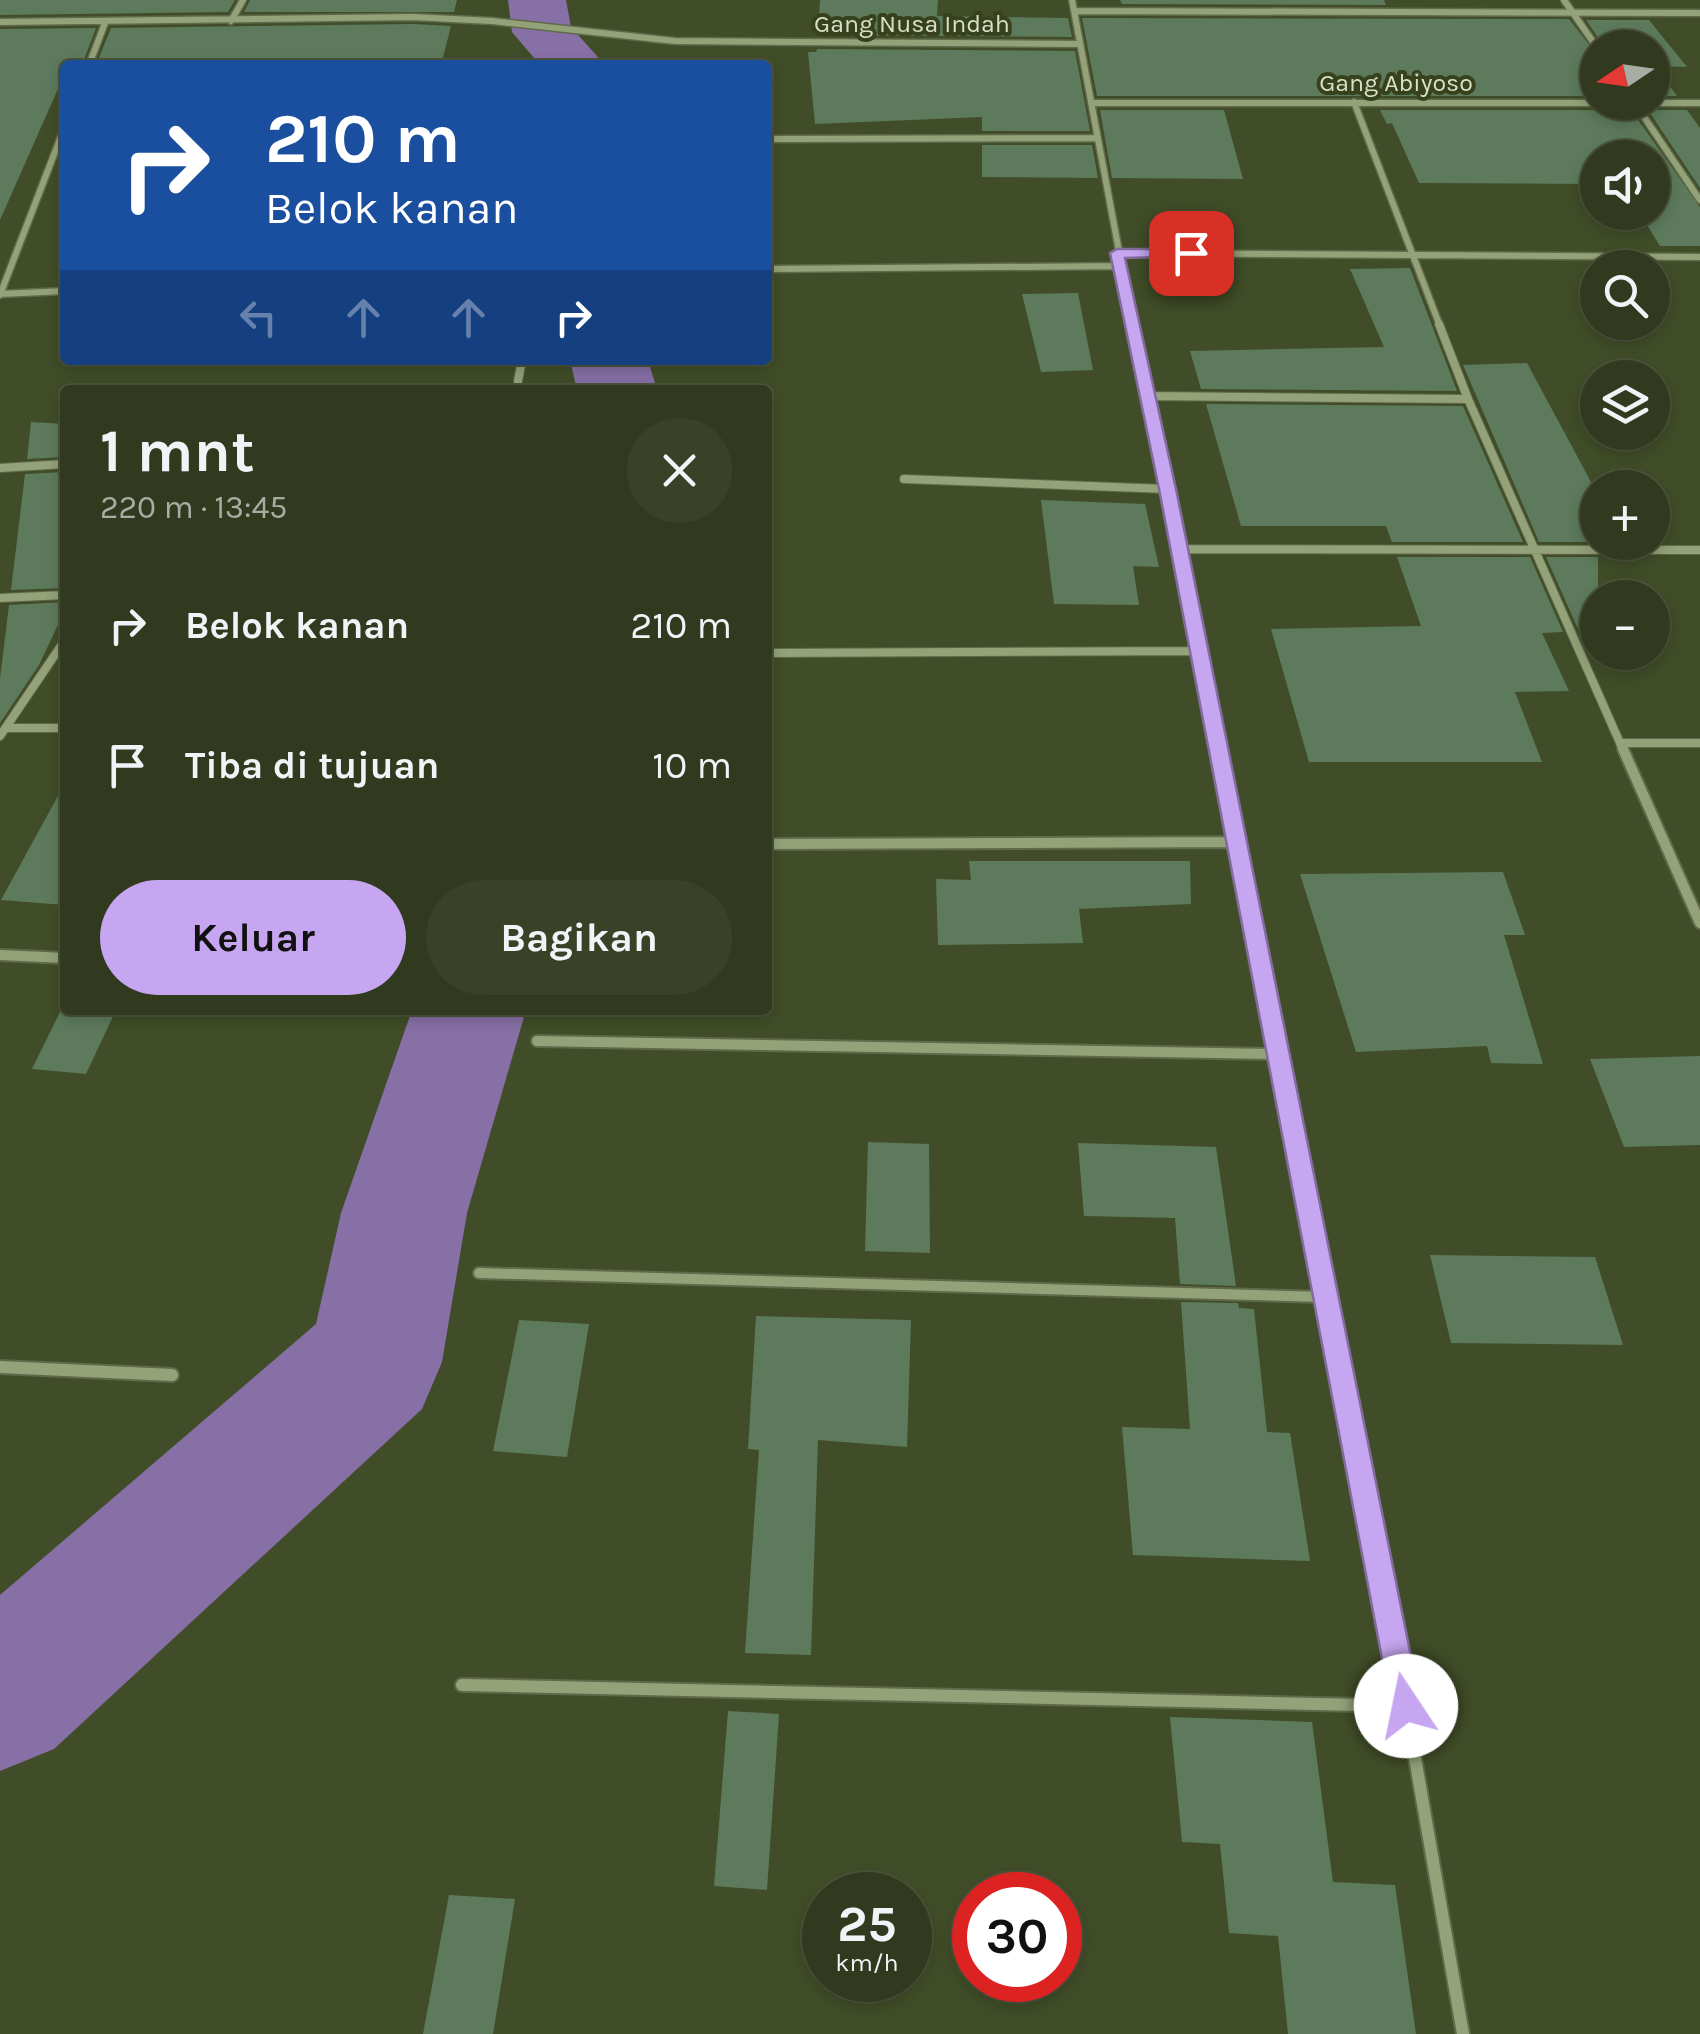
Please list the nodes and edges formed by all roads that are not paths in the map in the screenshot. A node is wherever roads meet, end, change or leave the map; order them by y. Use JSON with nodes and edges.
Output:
{"nodes":[{"id":1,"x":244,"y":0,"type":"edge"},
{"id":2,"x":1564,"y":0,"type":"edge"},
{"id":3,"x":1074,"y":5,"type":"edge"},
{"id":4,"x":1573,"y":12,"type":"junction"},
{"id":5,"x":1700,"y":13,"type":"edge"},
{"id":6,"x":231,"y":21,"type":"junction"},
{"id":7,"x":0,"y":22,"type":"edge"},
{"id":8,"x":105,"y":23,"type":"junction"},
{"id":9,"x":1585,"y":30,"type":"edge"},
{"id":10,"x":1080,"y":44,"type":"junction"},
{"id":11,"x":90,"y":60,"type":"edge"},
{"id":12,"x":1354,"y":102,"type":"junction"},
{"id":13,"x":1092,"y":103,"type":"junction"},
{"id":14,"x":1580,"y":103,"type":"edge"},
{"id":15,"x":1670,"y":103,"type":"edge"},
{"id":16,"x":1700,"y":103,"type":"edge"},
{"id":17,"x":1646,"y":120,"type":"edge"},
{"id":18,"x":1098,"y":138,"type":"junction"},
{"id":19,"x":60,"y":139,"type":"edge"},
{"id":20,"x":772,"y":139,"type":"edge"},
{"id":21,"x":1700,"y":200,"type":"edge"},
{"id":22,"x":1117,"y":253,"type":"junction"},
{"id":23,"x":1412,"y":254,"type":"junction"},
{"id":24,"x":1700,"y":257,"type":"edge"},
{"id":25,"x":1120,"y":266,"type":"junction"},
{"id":26,"x":772,"y":270,"type":"edge"},
{"id":27,"x":60,"y":291,"type":"edge"},
{"id":28,"x":0,"y":294,"type":"edge"},
{"id":29,"x":521,"y":365,"type":"edge"},
{"id":30,"x":518,"y":381,"type":"dead end"},
{"id":31,"x":1148,"y":396,"type":"junction"},
{"id":32,"x":1468,"y":399,"type":"junction"},
{"id":33,"x":60,"y":464,"type":"edge"},
{"id":34,"x":0,"y":468,"type":"edge"},
{"id":35,"x":904,"y":480,"type":"dead end"},
{"id":36,"x":1167,"y":489,"type":"junction"},
{"id":37,"x":1178,"y":549,"type":"junction"},
{"id":38,"x":1700,"y":550,"type":"edge"},
{"id":39,"x":1536,"y":552,"type":"junction"},
{"id":40,"x":60,"y":594,"type":"edge"},
{"id":41,"x":0,"y":598,"type":"edge"},
{"id":42,"x":60,"y":647,"type":"edge"},
{"id":43,"x":1198,"y":651,"type":"junction"},
{"id":44,"x":772,"y":653,"type":"edge"},
{"id":45,"x":60,"y":728,"type":"edge"},
{"id":46,"x":3,"y":732,"type":"edge"},
{"id":47,"x":1620,"y":743,"type":"junction"},
{"id":48,"x":1700,"y":744,"type":"edge"},
{"id":49,"x":1236,"y":842,"type":"junction"},
{"id":50,"x":772,"y":844,"type":"edge"},
{"id":51,"x":1700,"y":924,"type":"edge"},
{"id":52,"x":0,"y":955,"type":"edge"},
{"id":53,"x":60,"y":958,"type":"edge"},
{"id":54,"x":537,"y":1040,"type":"dead end"},
{"id":55,"x":1277,"y":1054,"type":"junction"},
{"id":56,"x":479,"y":1273,"type":"dead end"},
{"id":57,"x":1324,"y":1298,"type":"junction"},
{"id":58,"x":0,"y":1367,"type":"edge"},
{"id":59,"x":172,"y":1374,"type":"dead end"},
{"id":60,"x":462,"y":1685,"type":"dead end"},
{"id":61,"x":1406,"y":1706,"type":"junction"},
{"id":62,"x":1463,"y":2034,"type":"edge"}],
"edges":[{"from":1,"to":6,"type":"street"},
{"from":2,"to":4,"type":"street"},
{"from":3,"to":4,"type":"street"},
{"from":3,"to":10,"type":"street"},
{"from":4,"to":5,"type":"street"},
{"from":4,"to":9,"type":"street"},
{"from":6,"to":8,"type":"street"},
{"from":6,"to":10,"type":"street","name":"Gang Nusa Indah"},
{"from":7,"to":8,"type":"street"},
{"from":8,"to":11,"type":"street"},
{"from":10,"to":13,"type":"street"},
{"from":12,"to":13,"type":"street","name":"Gang Abiyoso"},
{"from":12,"to":14,"type":"street","name":"Gang Abiyoso"},
{"from":12,"to":23,"type":"street"},
{"from":13,"to":18,"type":"street"},
{"from":15,"to":16,"type":"street","name":"Gang Abiyoso"},
{"from":17,"to":21,"type":"street"},
{"from":18,"to":20,"type":"street"},
{"from":18,"to":22,"type":"street"},
{"from":19,"to":28,"type":"street"},
{"from":22,"to":23,"type":"street"},
{"from":22,"to":25,"type":"street"},
{"from":23,"to":24,"type":"street"},
{"from":23,"to":32,"type":"street"},
{"from":25,"to":26,"type":"street"},
{"from":25,"to":31,"type":"street"},
{"from":27,"to":28,"type":"street"},
{"from":29,"to":30,"type":"street"},
{"from":31,"to":32,"type":"street"},
{"from":31,"to":36,"type":"street"},
{"from":32,"to":39,"type":"street"},
{"from":33,"to":34,"type":"street"},
{"from":35,"to":36,"type":"street"},
{"from":36,"to":37,"type":"street"},
{"from":37,"to":39,"type":"street"},
{"from":37,"to":43,"type":"street"},
{"from":38,"to":39,"type":"street"},
{"from":39,"to":47,"type":"street"},
{"from":40,"to":41,"type":"street"},
{"from":42,"to":46,"type":"street"},
{"from":43,"to":44,"type":"street"},
{"from":43,"to":49,"type":"street"},
{"from":45,"to":46,"type":"street"},
{"from":47,"to":48,"type":"street"},
{"from":47,"to":51,"type":"street"},
{"from":49,"to":50,"type":"street"},
{"from":49,"to":55,"type":"street"},
{"from":52,"to":53,"type":"street"},
{"from":54,"to":55,"type":"street"},
{"from":55,"to":57,"type":"street"},
{"from":56,"to":57,"type":"street"},
{"from":57,"to":61,"type":"street"},
{"from":58,"to":59,"type":"street"},
{"from":60,"to":61,"type":"street"},
{"from":61,"to":62,"type":"street"}]}
